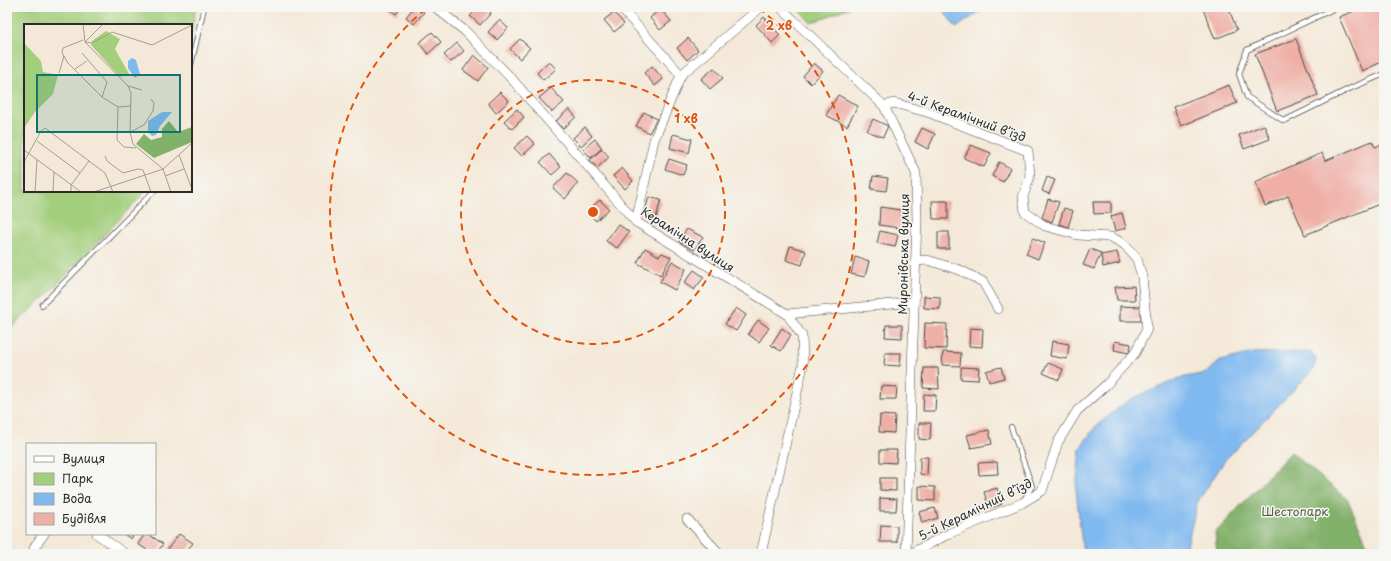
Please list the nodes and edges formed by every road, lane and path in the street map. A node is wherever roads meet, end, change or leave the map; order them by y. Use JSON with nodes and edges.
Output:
{"nodes":[{"id":1,"x":204,"y":7,"type":"edge"},
{"id":2,"x":435,"y":7,"type":"edge"},
{"id":3,"x":620,"y":7,"type":"edge"},
{"id":4,"x":761,"y":7,"type":"edge"},
{"id":5,"x":780,"y":7,"type":"edge"},
{"id":6,"x":1337,"y":7,"type":"edge"},
{"id":7,"x":192,"y":61,"type":"edge"},
{"id":8,"x":1384,"y":74,"type":"edge"},
{"id":9,"x":681,"y":75,"type":"junction"},
{"id":10,"x":884,"y":106,"type":"junction"},
{"id":11,"x":153,"y":192,"type":"edge"},
{"id":12,"x":636,"y":222,"type":"junction"},
{"id":13,"x":916,"y":261,"type":"junction"},
{"id":14,"x":914,"y":302,"type":"junction"},
{"id":15,"x":42,"y":305,"type":"dead end"},
{"id":16,"x":998,"y":309,"type":"dead end"},
{"id":17,"x":787,"y":314,"type":"junction"},
{"id":18,"x":1108,"y":384,"type":"joint"},
{"id":19,"x":1011,"y":427,"type":"dead end"},
{"id":20,"x":1022,"y":503,"type":"junction"},
{"id":21,"x":687,"y":519,"type":"dead end"},
{"id":22,"x":43,"y":535,"type":"edge"},
{"id":23,"x":98,"y":535,"type":"edge"},
{"id":24,"x":33,"y":554,"type":"edge"},
{"id":25,"x":125,"y":554,"type":"edge"},
{"id":26,"x":720,"y":554,"type":"edge"},
{"id":27,"x":761,"y":554,"type":"edge"},
{"id":28,"x":906,"y":554,"type":"edge"},
{"id":29,"x":910,"y":554,"type":"edge"}],
"edges":[{"from":1,"to":7,"type":"lane"},
{"from":2,"to":12,"type":"street","name":"Керамічна вулиця"},
{"from":3,"to":9,"type":"street"},
{"from":4,"to":9,"type":"street"},
{"from":5,"to":10,"type":"street","name":"Миронівська вулиця"},
{"from":6,"to":8,"type":"lane"},
{"from":9,"to":12,"type":"street"},
{"from":10,"to":13,"type":"street","name":"Миронівська вулиця"},
{"from":10,"to":18,"type":"street","name":"4-й Керамічний в’їзд"},
{"from":11,"to":15,"type":"lane"},
{"from":12,"to":17,"type":"street","name":"Керамічна вулиця"},
{"from":13,"to":14,"type":"street","name":"Миронівська вулиця"},
{"from":13,"to":16,"type":"street"},
{"from":14,"to":17,"type":"street"},
{"from":14,"to":28,"type":"street","name":"Миронівська вулиця"},
{"from":17,"to":27,"type":"street"},
{"from":18,"to":20,"type":"street","name":"5-й Керамічний в’їзд"},
{"from":19,"to":20,"type":"lane"},
{"from":20,"to":29,"type":"street","name":"5-й Керамічний в’їзд"},
{"from":21,"to":26,"type":"street"},
{"from":22,"to":24,"type":"street"},
{"from":23,"to":25,"type":"street"}]}
